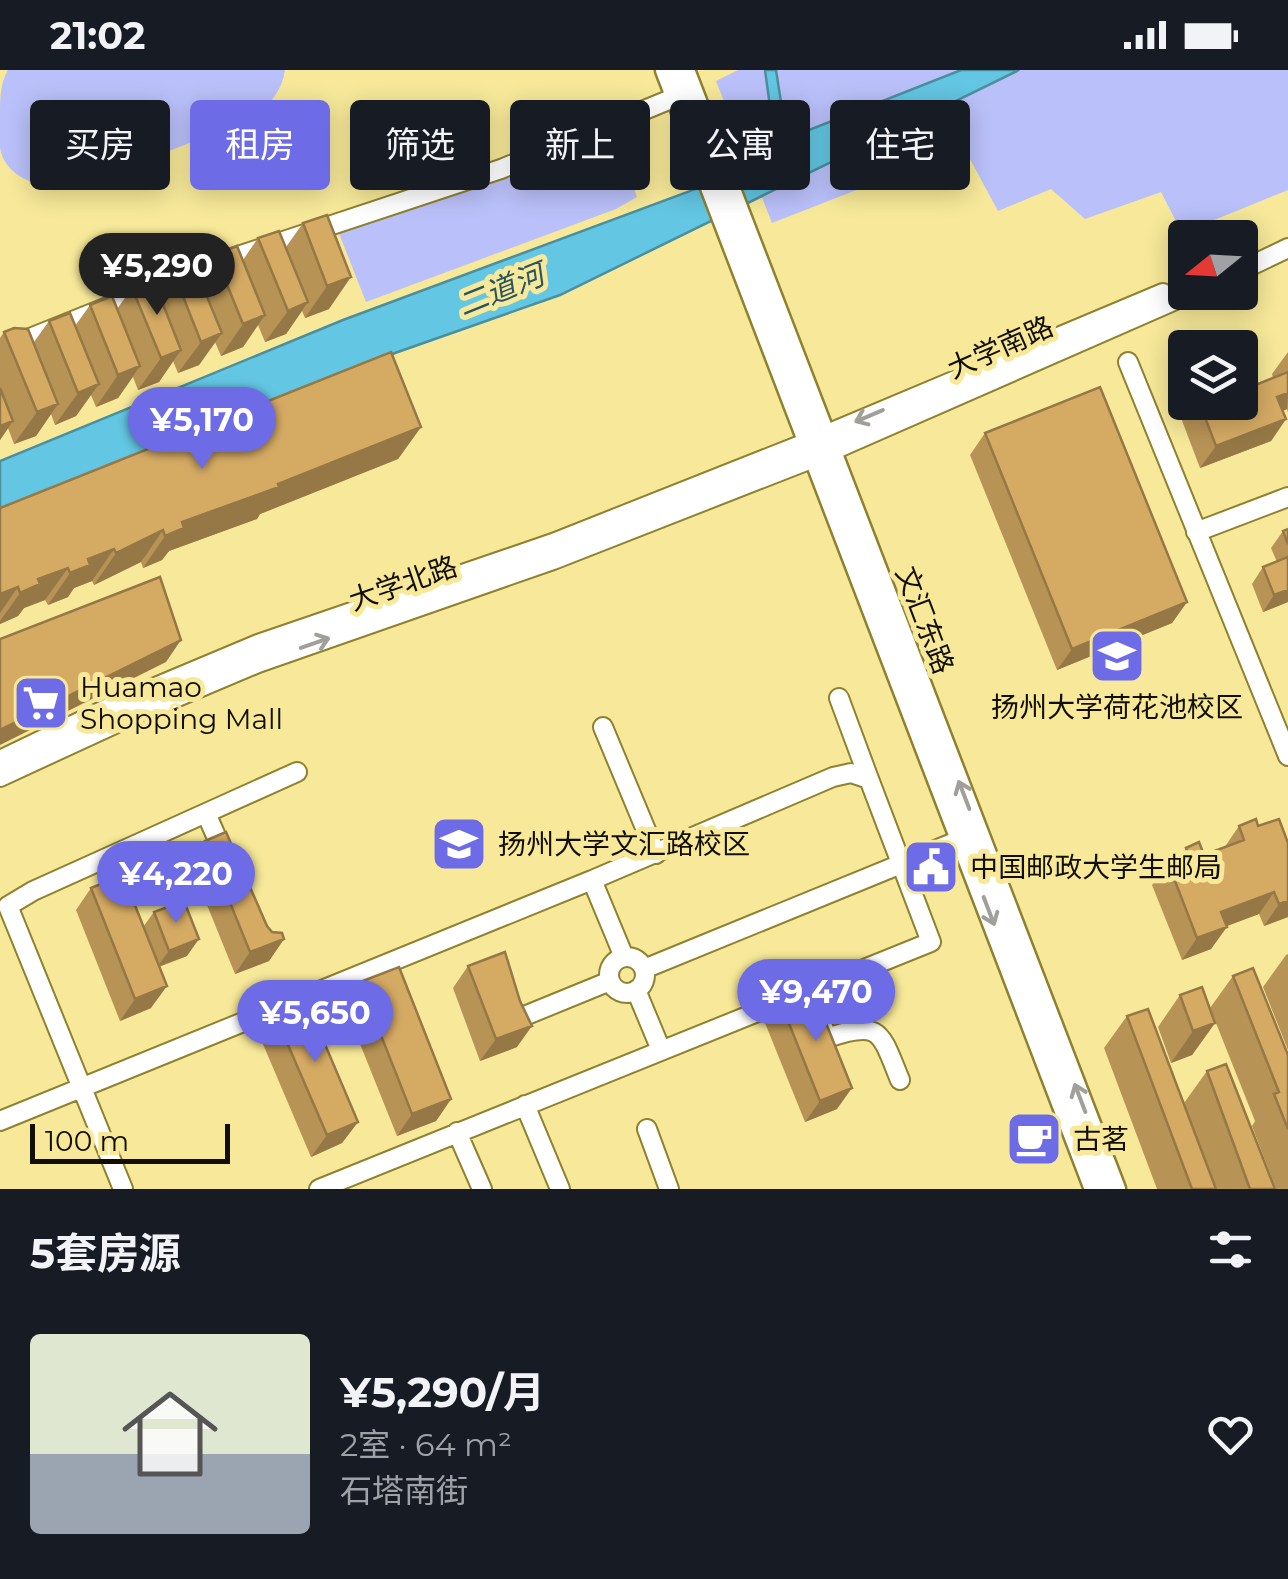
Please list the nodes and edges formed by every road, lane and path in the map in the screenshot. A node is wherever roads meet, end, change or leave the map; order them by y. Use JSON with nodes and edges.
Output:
{"nodes":[{"id":1,"x":666,"y":70,"type":"edge"},
{"id":2,"x":684,"y":70,"type":"edge"},
{"id":3,"x":676,"y":97,"type":"junction"},
{"id":4,"x":678,"y":100,"type":"edge"},
{"id":5,"x":693,"y":100,"type":"edge"},
{"id":6,"x":721,"y":190,"type":"edge"},
{"id":7,"x":1288,"y":236,"type":"edge"},
{"id":8,"x":1288,"y":248,"type":"edge"},
{"id":9,"x":1258,"y":250,"type":"edge"},
{"id":10,"x":1258,"y":262,"type":"edge"},
{"id":11,"x":1168,"y":292,"type":"edge"},
{"id":12,"x":1168,"y":303,"type":"edge"},
{"id":13,"x":0,"y":350,"type":"edge"},
{"id":14,"x":1128,"y":362,"type":"dead end"},
{"id":15,"x":818,"y":447,"type":"junction"},
{"id":16,"x":1288,"y":497,"type":"edge"},
{"id":17,"x":1196,"y":532,"type":"junction"},
{"id":18,"x":839,"y":698,"type":"dead end"},
{"id":19,"x":603,"y":727,"type":"dead end"},
{"id":20,"x":1288,"y":756,"type":"edge"},
{"id":21,"x":0,"y":760,"type":"edge"},
{"id":22,"x":297,"y":772,"type":"dead end"},
{"id":23,"x":0,"y":778,"type":"edge"},
{"id":24,"x":869,"y":779,"type":"junction"},
{"id":25,"x":206,"y":813,"type":"junction"},
{"id":26,"x":970,"y":835,"type":"junction"},
{"id":27,"x":656,"y":854,"type":"junction"},
{"id":28,"x":900,"y":864,"type":"junction"},
{"id":29,"x":234,"y":878,"type":"edge"},
{"id":30,"x":592,"y":880,"type":"junction"},
{"id":31,"x":624,"y":957,"type":"junction"},
{"id":32,"x":644,"y":969,"type":"junction"},
{"id":33,"x":610,"y":981,"type":"junction"},
{"id":34,"x":636,"y":990,"type":"junction"},
{"id":35,"x":810,"y":991,"type":"junction"},
{"id":36,"x":517,"y":1020,"type":"edge"},
{"id":37,"x":661,"y":1050,"type":"junction"},
{"id":38,"x":900,"y":1080,"type":"dead end"},
{"id":39,"x":82,"y":1087,"type":"junction"},
{"id":40,"x":524,"y":1105,"type":"junction"},
{"id":41,"x":0,"y":1120,"type":"edge"},
{"id":42,"x":647,"y":1129,"type":"dead end"},
{"id":43,"x":457,"y":1132,"type":"junction"},
{"id":44,"x":123,"y":1189,"type":"edge"},
{"id":45,"x":319,"y":1189,"type":"edge"},
{"id":46,"x":482,"y":1189,"type":"edge"},
{"id":47,"x":560,"y":1189,"type":"edge"},
{"id":48,"x":669,"y":1189,"type":"edge"},
{"id":49,"x":1095,"y":1189,"type":"edge"},
{"id":50,"x":1115,"y":1189,"type":"edge"}],
"edges":[{"from":1,"to":3,"type":"main road","name":"文汇东路"},
{"from":2,"to":5,"type":"main road","name":"文汇东路"},
{"from":3,"to":4,"type":"main road","name":"文汇东路"},
{"from":3,"to":13,"type":"street"},
{"from":6,"to":15,"type":"main road","name":"文汇东路"},
{"from":7,"to":9,"type":"street"},
{"from":8,"to":10,"type":"street"},
{"from":11,"to":15,"type":"street","name":"大学南路","one_way":true},
{"from":12,"to":15,"type":"street","name":"大学南路"},
{"from":14,"to":17,"type":"street"},
{"from":15,"to":21,"type":"street","name":"大学北路"},
{"from":23,"to":15,"type":"street","name":"大学北路","one_way":true},
{"from":15,"to":26,"type":"main road","name":"文汇东路"},
{"from":16,"to":17,"type":"street"},
{"from":17,"to":20,"type":"street"},
{"from":18,"to":24,"type":"street"},
{"from":19,"to":27,"type":"street"},
{"from":22,"to":25,"type":"street"},
{"from":24,"to":27,"type":"street"},
{"from":24,"to":28,"type":"street"},
{"from":25,"to":29,"type":"street"},
{"from":25,"to":39,"type":"street"},
{"from":26,"to":28,"type":"street"},
{"from":26,"to":49,"type":"main road","name":"文汇东路","one_way":true},
{"from":50,"to":26,"type":"main road","name":"文汇东路","one_way":true},
{"from":27,"to":30,"type":"street"},
{"from":28,"to":32,"type":"street"},
{"from":28,"to":35,"type":"street"},
{"from":30,"to":31,"type":"street"},
{"from":30,"to":39,"type":"street"},
{"from":31,"to":32,"type":"street"},
{"from":31,"to":33,"type":"street"},
{"from":32,"to":34,"type":"street"},
{"from":33,"to":34,"type":"street"},
{"from":33,"to":36,"type":"street"},
{"from":34,"to":37,"type":"street"},
{"from":35,"to":37,"type":"street"},
{"from":35,"to":38,"type":"street"},
{"from":37,"to":40,"type":"street"},
{"from":39,"to":41,"type":"street"},
{"from":39,"to":44,"type":"street"},
{"from":40,"to":43,"type":"street"},
{"from":40,"to":47,"type":"street"},
{"from":42,"to":48,"type":"street"},
{"from":43,"to":45,"type":"street"},
{"from":43,"to":46,"type":"street"}]}
